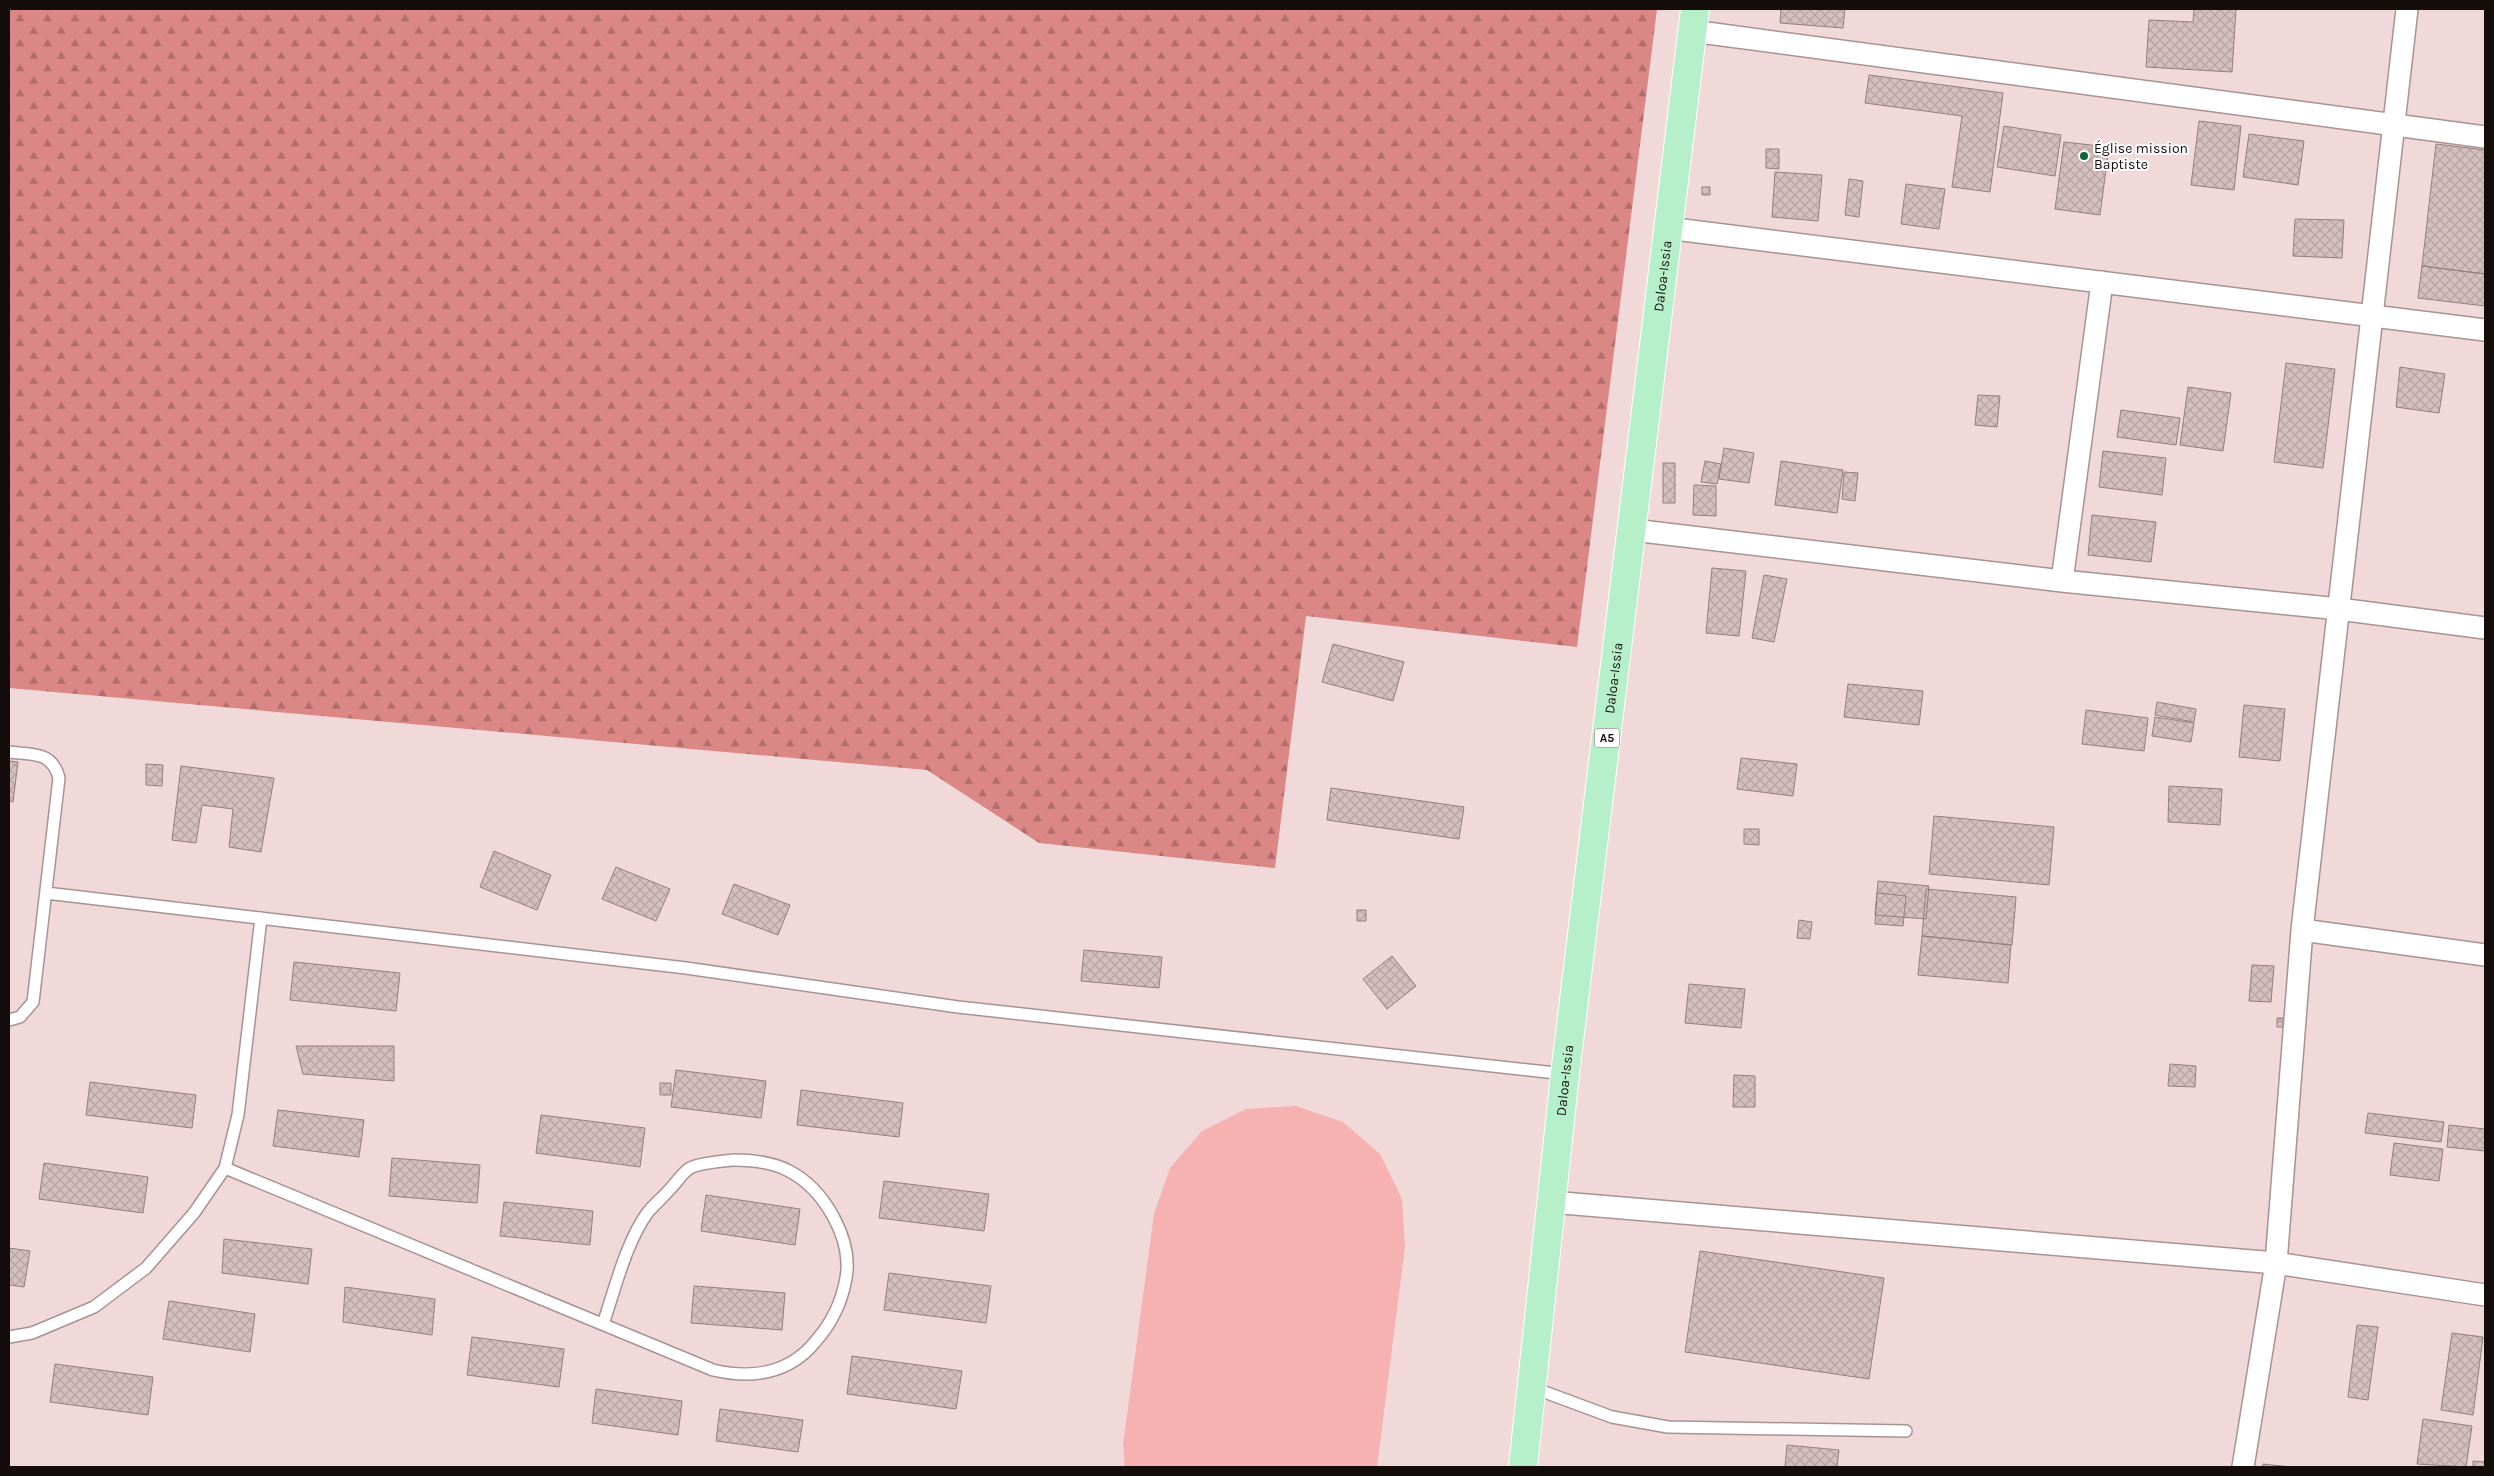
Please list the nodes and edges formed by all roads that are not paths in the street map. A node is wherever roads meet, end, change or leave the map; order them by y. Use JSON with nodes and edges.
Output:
{"nodes":[{"id":1,"x":2407,"y":9,"type":"edge"},
{"id":2,"x":1693,"y":20,"type":"edge"},
{"id":3,"x":2394,"y":126,"type":"junction"},
{"id":4,"x":2485,"y":137,"type":"edge"},
{"id":5,"x":1667,"y":228,"type":"junction"},
{"id":6,"x":2102,"y":282,"type":"junction"},
{"id":7,"x":2372,"y":316,"type":"junction"},
{"id":8,"x":2485,"y":330,"type":"edge"},
{"id":9,"x":1633,"y":530,"type":"junction"},
{"id":10,"x":2062,"y":581,"type":"junction"},
{"id":11,"x":2339,"y":609,"type":"junction"},
{"id":12,"x":2485,"y":628,"type":"edge"},
{"id":13,"x":9,"y":752,"type":"edge"},
{"id":14,"x":46,"y":893,"type":"junction"},
{"id":15,"x":260,"y":918,"type":"junction"},
{"id":16,"x":2302,"y":930,"type":"junction"},
{"id":17,"x":2485,"y":955,"type":"edge"},
{"id":18,"x":9,"y":1020,"type":"edge"},
{"id":19,"x":1566,"y":1074,"type":"junction"},
{"id":20,"x":224,"y":1168,"type":"junction"},
{"id":21,"x":1551,"y":1202,"type":"junction"},
{"id":22,"x":2276,"y":1263,"type":"junction"},
{"id":23,"x":2485,"y":1295,"type":"edge"},
{"id":24,"x":603,"y":1324,"type":"junction"},
{"id":25,"x":9,"y":1337,"type":"edge"},
{"id":26,"x":1532,"y":1387,"type":"junction"},
{"id":27,"x":1906,"y":1432,"type":"dead end"},
{"id":28,"x":1523,"y":1467,"type":"edge"},
{"id":29,"x":2243,"y":1467,"type":"edge"}],
"edges":[{"from":1,"to":3,"type":"street"},
{"from":2,"to":3,"type":"street"},
{"from":2,"to":5,"type":"main road","name":"Daloa-Issia","number":"A5"},
{"from":3,"to":4,"type":"street"},
{"from":3,"to":7,"type":"street"},
{"from":5,"to":6,"type":"street"},
{"from":5,"to":9,"type":"main road","name":"Daloa-Issia","number":"A5"},
{"from":6,"to":7,"type":"street"},
{"from":6,"to":10,"type":"street"},
{"from":7,"to":8,"type":"street"},
{"from":7,"to":11,"type":"street"},
{"from":9,"to":10,"type":"street"},
{"from":9,"to":19,"type":"main road","name":"Daloa-Issia","number":"A5"},
{"from":10,"to":11,"type":"street"},
{"from":11,"to":12,"type":"street"},
{"from":11,"to":16,"type":"street"},
{"from":13,"to":14,"type":"lane"},
{"from":14,"to":15,"type":"lane"},
{"from":14,"to":18,"type":"lane"},
{"from":15,"to":19,"type":"lane"},
{"from":15,"to":20,"type":"lane"},
{"from":16,"to":17,"type":"street"},
{"from":16,"to":22,"type":"street"},
{"from":19,"to":21,"type":"main road","name":"Daloa-Issia","number":"A5"},
{"from":20,"to":24,"type":"lane"},
{"from":20,"to":25,"type":"lane"},
{"from":21,"to":22,"type":"street"},
{"from":21,"to":26,"type":"main road","name":"Daloa-Issia","number":"A5"},
{"from":22,"to":23,"type":"street"},
{"from":22,"to":29,"type":"street"},
{"from":24,"to":24,"type":"lane"},
{"from":26,"to":27,"type":"lane"},
{"from":26,"to":28,"type":"main road","name":"Daloa-Issia","number":"A5"}]}
